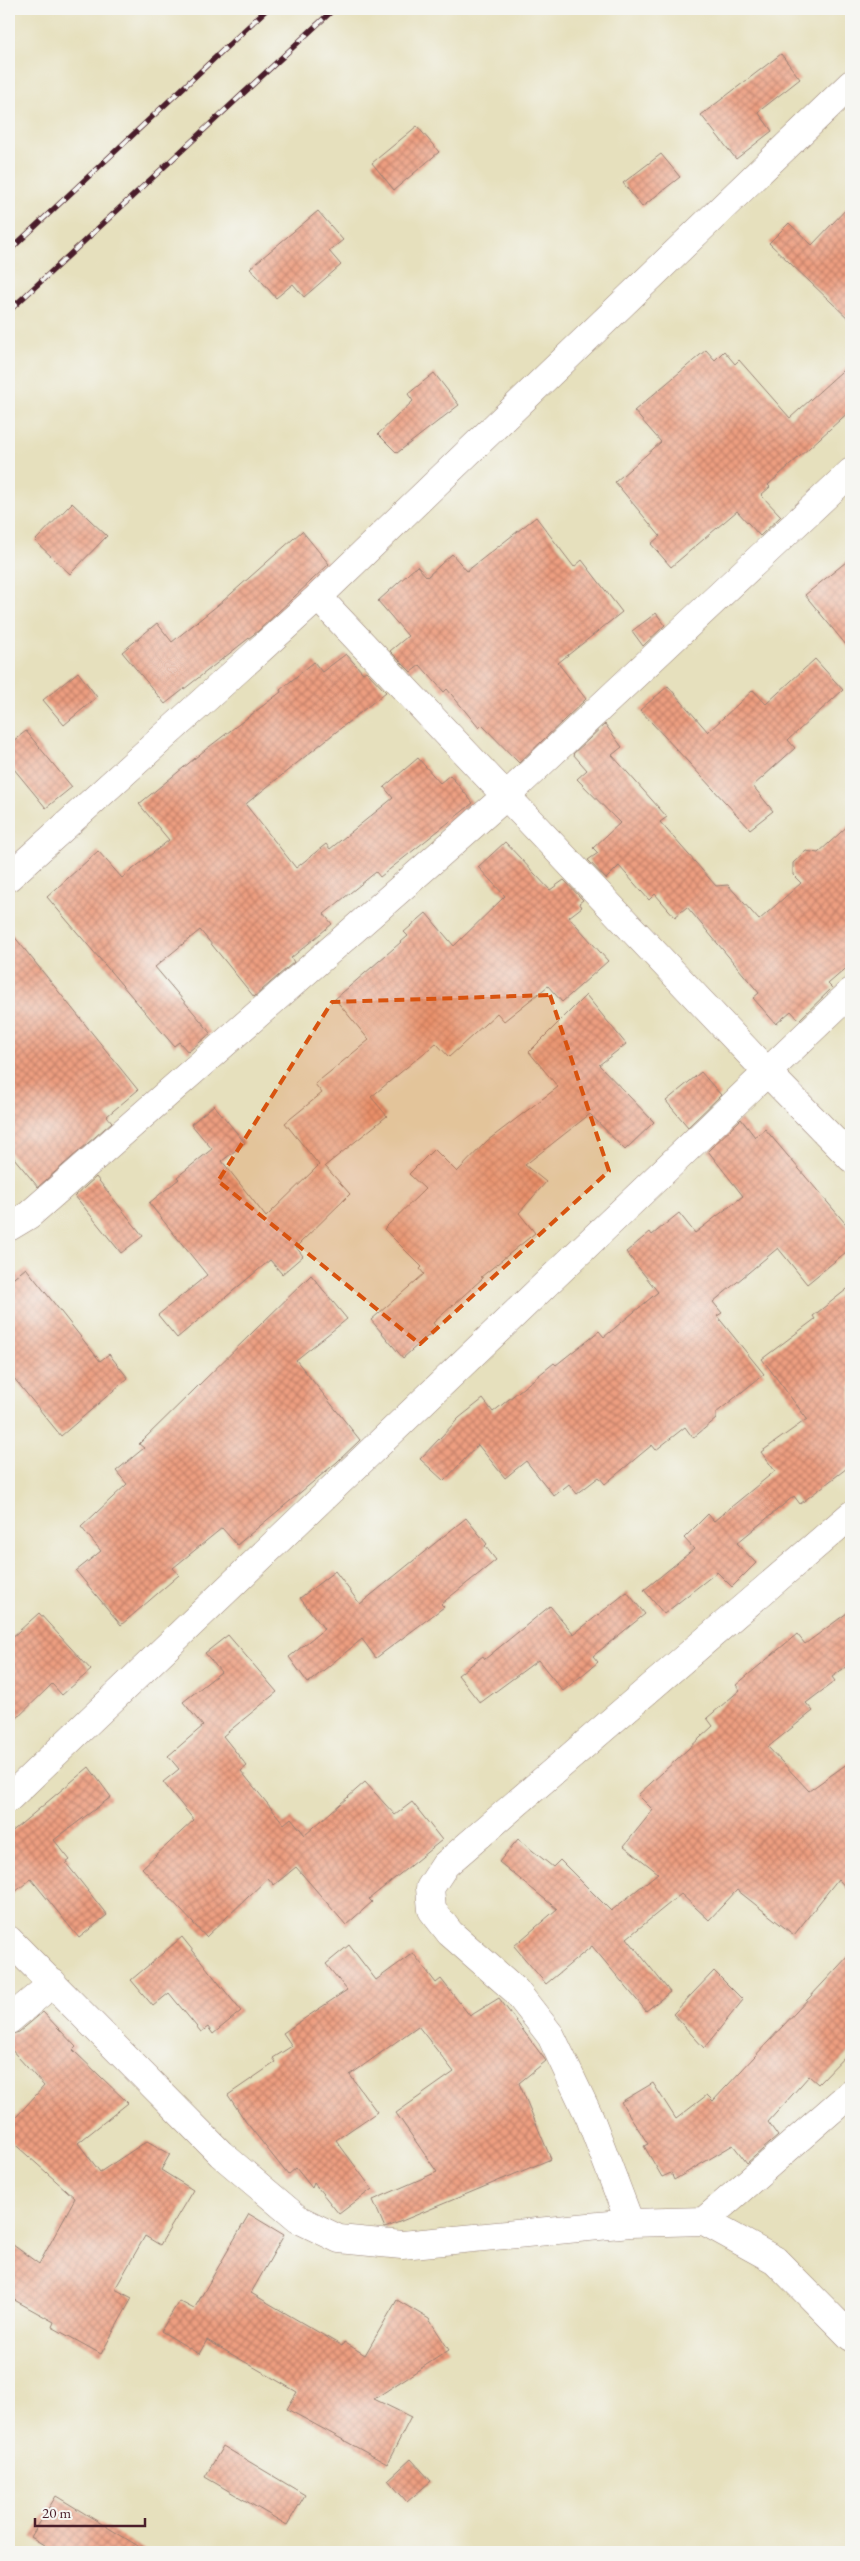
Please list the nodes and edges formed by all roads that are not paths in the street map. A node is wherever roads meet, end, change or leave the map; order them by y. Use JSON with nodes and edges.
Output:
{"nodes":[{"id":1,"x":851,"y":84,"type":"edge"},
{"id":2,"x":851,"y":472,"type":"edge"},
{"id":3,"x":318,"y":597,"type":"junction"},
{"id":4,"x":506,"y":796,"type":"junction"},
{"id":5,"x":9,"y":877,"type":"edge"},
{"id":6,"x":851,"y":992,"type":"edge"},
{"id":7,"x":768,"y":1073,"type":"junction"},
{"id":8,"x":851,"y":1158,"type":"edge"},
{"id":9,"x":9,"y":1227,"type":"edge"},
{"id":10,"x":851,"y":1515,"type":"edge"},
{"id":11,"x":9,"y":1798,"type":"edge"},
{"id":12,"x":9,"y":1940,"type":"edge"},
{"id":13,"x":53,"y":1983,"type":"junction"},
{"id":14,"x":9,"y":2020,"type":"edge"},
{"id":15,"x":851,"y":2092,"type":"edge"},
{"id":16,"x":704,"y":2221,"type":"junction"},
{"id":17,"x":630,"y":2222,"type":"junction"},
{"id":18,"x":851,"y":2337,"type":"edge"}],
"edges":[{"from":1,"to":3,"type":"street"},
{"from":2,"to":4,"type":"street"},
{"from":3,"to":4,"type":"street"},
{"from":3,"to":5,"type":"street"},
{"from":4,"to":7,"type":"street"},
{"from":4,"to":9,"type":"street"},
{"from":6,"to":7,"type":"street"},
{"from":7,"to":8,"type":"street"},
{"from":7,"to":11,"type":"street"},
{"from":10,"to":17,"type":"street"},
{"from":12,"to":13,"type":"street"},
{"from":13,"to":14,"type":"street"},
{"from":13,"to":17,"type":"street"},
{"from":15,"to":16,"type":"street"},
{"from":16,"to":17,"type":"street"},
{"from":16,"to":18,"type":"street"}]}
